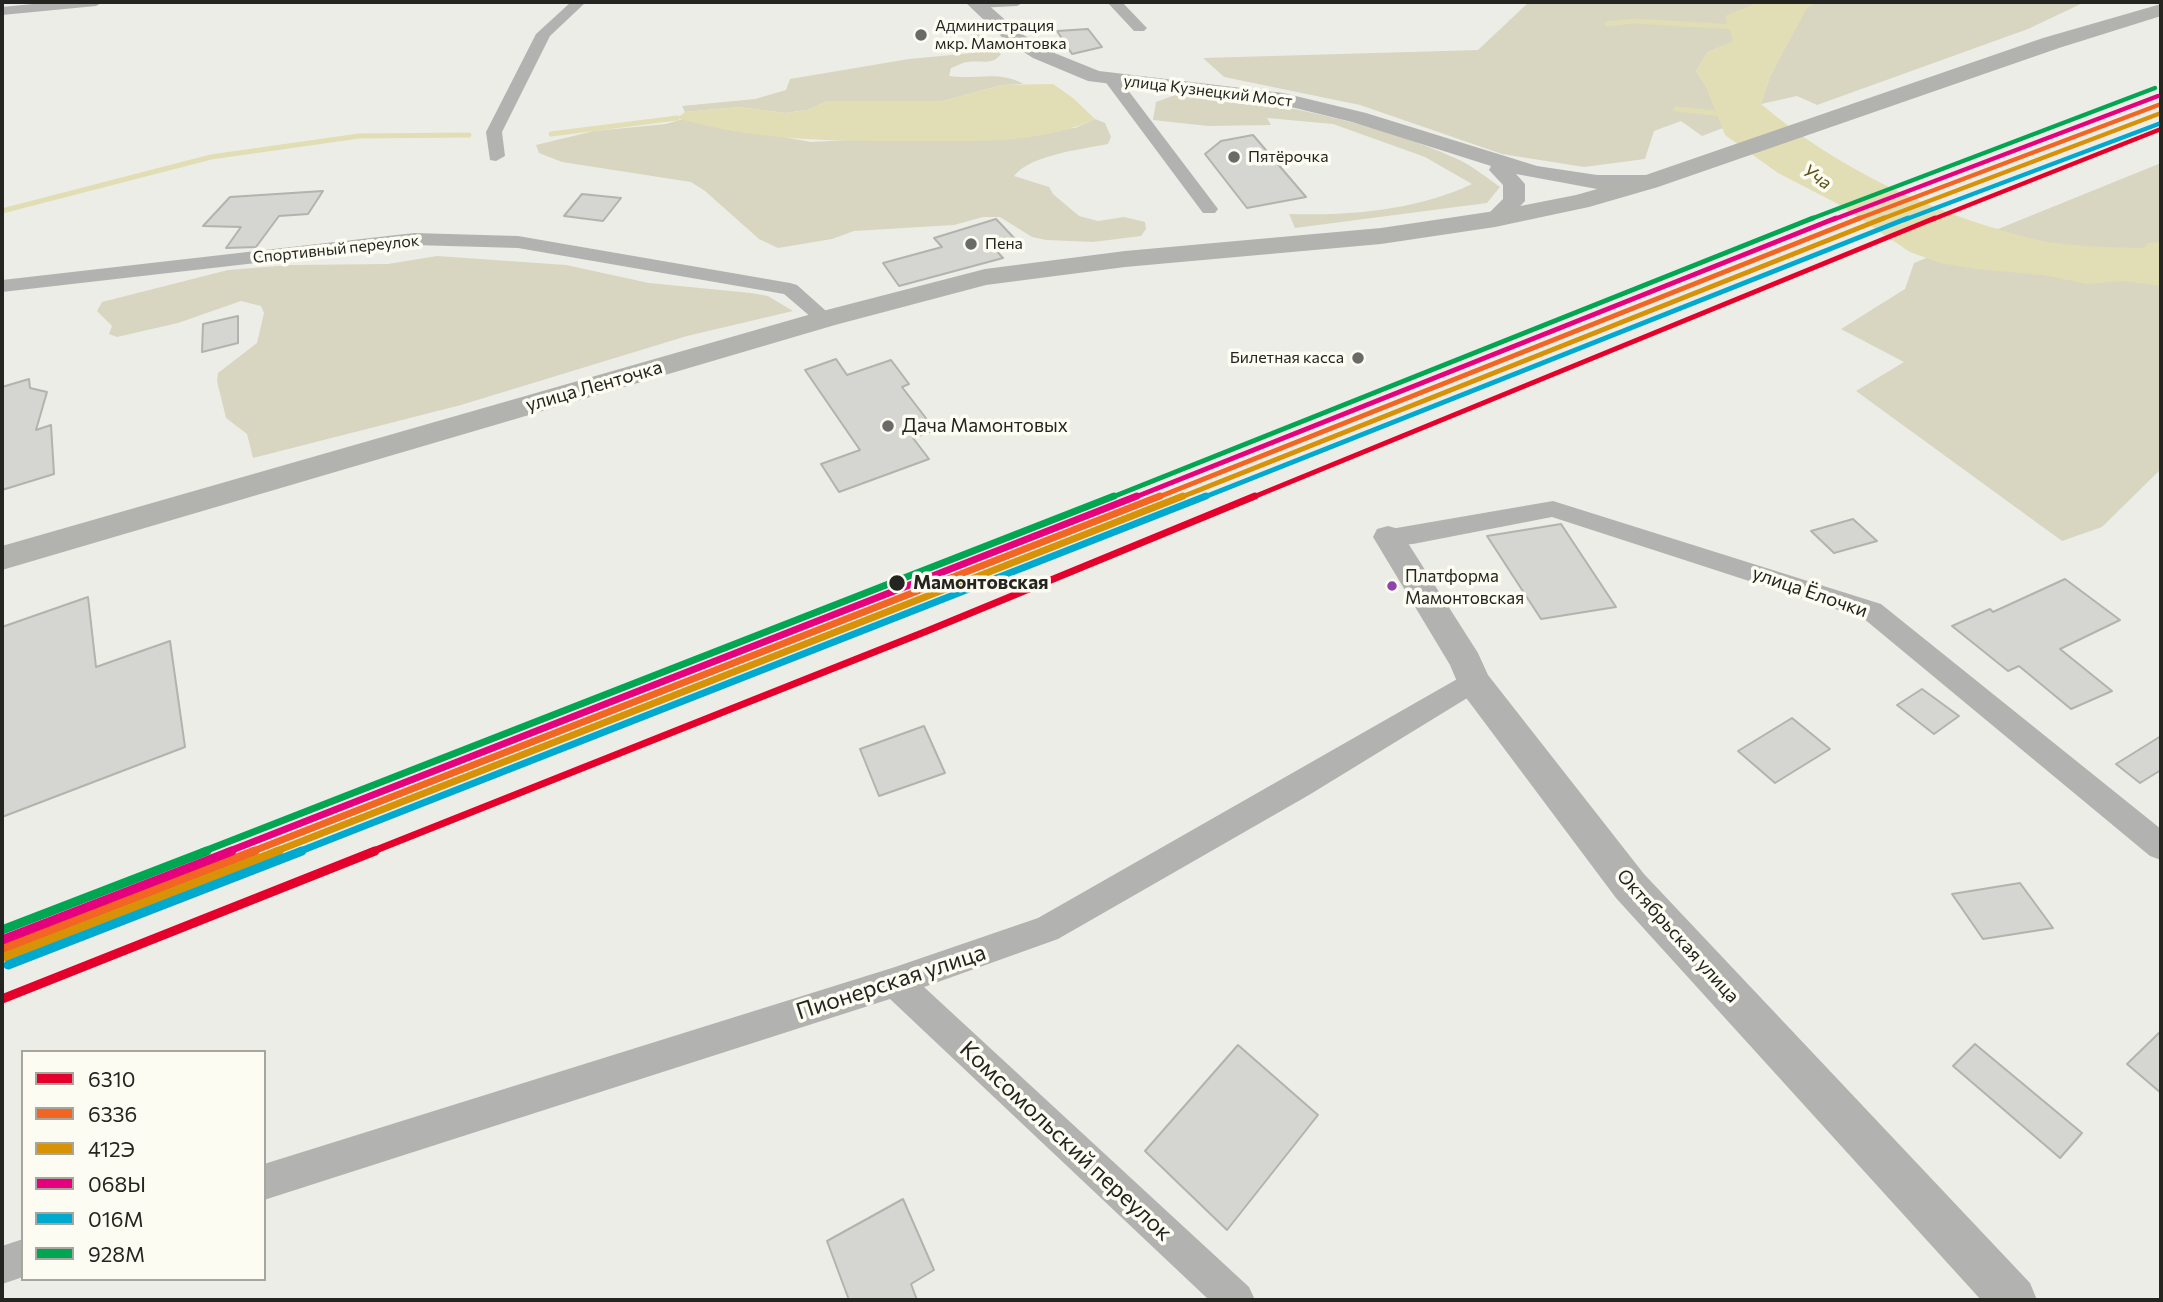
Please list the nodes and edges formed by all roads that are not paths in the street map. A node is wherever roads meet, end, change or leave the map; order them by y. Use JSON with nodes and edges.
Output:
{"nodes":[{"id":1,"x":96,"y":2,"type":"edge"},
{"id":2,"x":579,"y":2,"type":"edge"},
{"id":3,"x":1017,"y":2,"type":"edge"},
{"id":4,"x":1114,"y":2,"type":"edge"},
{"id":5,"x":2131,"y":2,"type":"edge"},
{"id":6,"x":975,"y":3,"type":"edge"},
{"id":7,"x":32,"y":5,"type":"edge"},
{"id":8,"x":2161,"y":10,"type":"edge"},
{"id":9,"x":2,"y":11,"type":"edge"},
{"id":10,"x":1139,"y":28,"type":"dead end"},
{"id":11,"x":2051,"y":43,"type":"junction"},
{"id":12,"x":1112,"y":80,"type":"junction"},
{"id":13,"x":1458,"y":150,"type":"junction"},
{"id":14,"x":496,"y":156,"type":"dead end"},
{"id":15,"x":1500,"y":170,"type":"junction"},
{"id":16,"x":1535,"y":172,"type":"junction"},
{"id":17,"x":1649,"y":182,"type":"junction"},
{"id":18,"x":1580,"y":202,"type":"junction"},
{"id":19,"x":1209,"y":209,"type":"dead end"},
{"id":20,"x":1495,"y":219,"type":"junction"},
{"id":21,"x":2,"y":286,"type":"edge"},
{"id":22,"x":825,"y":319,"type":"junction"},
{"id":23,"x":1388,"y":537,"type":"joint"},
{"id":24,"x":2,"y":558,"type":"edge"},
{"id":25,"x":1473,"y":681,"type":"junction"},
{"id":26,"x":2161,"y":847,"type":"edge"},
{"id":27,"x":895,"y":982,"type":"junction"},
{"id":28,"x":266,"y":1181,"type":"edge"},
{"id":29,"x":21,"y":1259,"type":"edge"},
{"id":30,"x":2,"y":1265,"type":"edge"},
{"id":31,"x":1236,"y":1300,"type":"edge"},
{"id":32,"x":2013,"y":1300,"type":"edge"}],
"edges":[{"from":1,"to":7,"type":"street"},
{"from":2,"to":14,"type":"street"},
{"from":3,"to":6,"type":"street"},
{"from":4,"to":10,"type":"street"},
{"from":5,"to":11,"type":"main road"},
{"from":6,"to":12,"type":"street","name":"улица Кузнецкий Мост"},
{"from":7,"to":9,"type":"street"},
{"from":8,"to":11,"type":"main road"},
{"from":11,"to":17,"type":"main road","name":"улица Ленточка"},
{"from":12,"to":13,"type":"street","name":"улица Кузнецкий Мост"},
{"from":12,"to":19,"type":"street"},
{"from":13,"to":15,"type":"street"},
{"from":13,"to":16,"type":"street"},
{"from":15,"to":18,"type":"street"},
{"from":15,"to":20,"type":"street"},
{"from":16,"to":17,"type":"street"},
{"from":16,"to":18,"type":"street"},
{"from":17,"to":18,"type":"main road","name":"улица Ленточка"},
{"from":18,"to":20,"type":"main road","name":"улица Ленточка"},
{"from":20,"to":22,"type":"main road","name":"улица Ленточка"},
{"from":21,"to":22,"type":"street","name":"Спортивный переулок"},
{"from":22,"to":24,"type":"main road","name":"улица Ленточка"},
{"from":23,"to":25,"type":"street","name":"Октябрьская улица"},
{"from":23,"to":26,"type":"street","name":"улица Ёлочки"},
{"from":25,"to":27,"type":"street","name":"Пионерская улица"},
{"from":25,"to":32,"type":"street","name":"Октябрьская улица"},
{"from":27,"to":28,"type":"street","name":"Пионерская улица"},
{"from":27,"to":31,"type":"street","name":"Комсомольский переулок"},
{"from":29,"to":30,"type":"street"}]}
